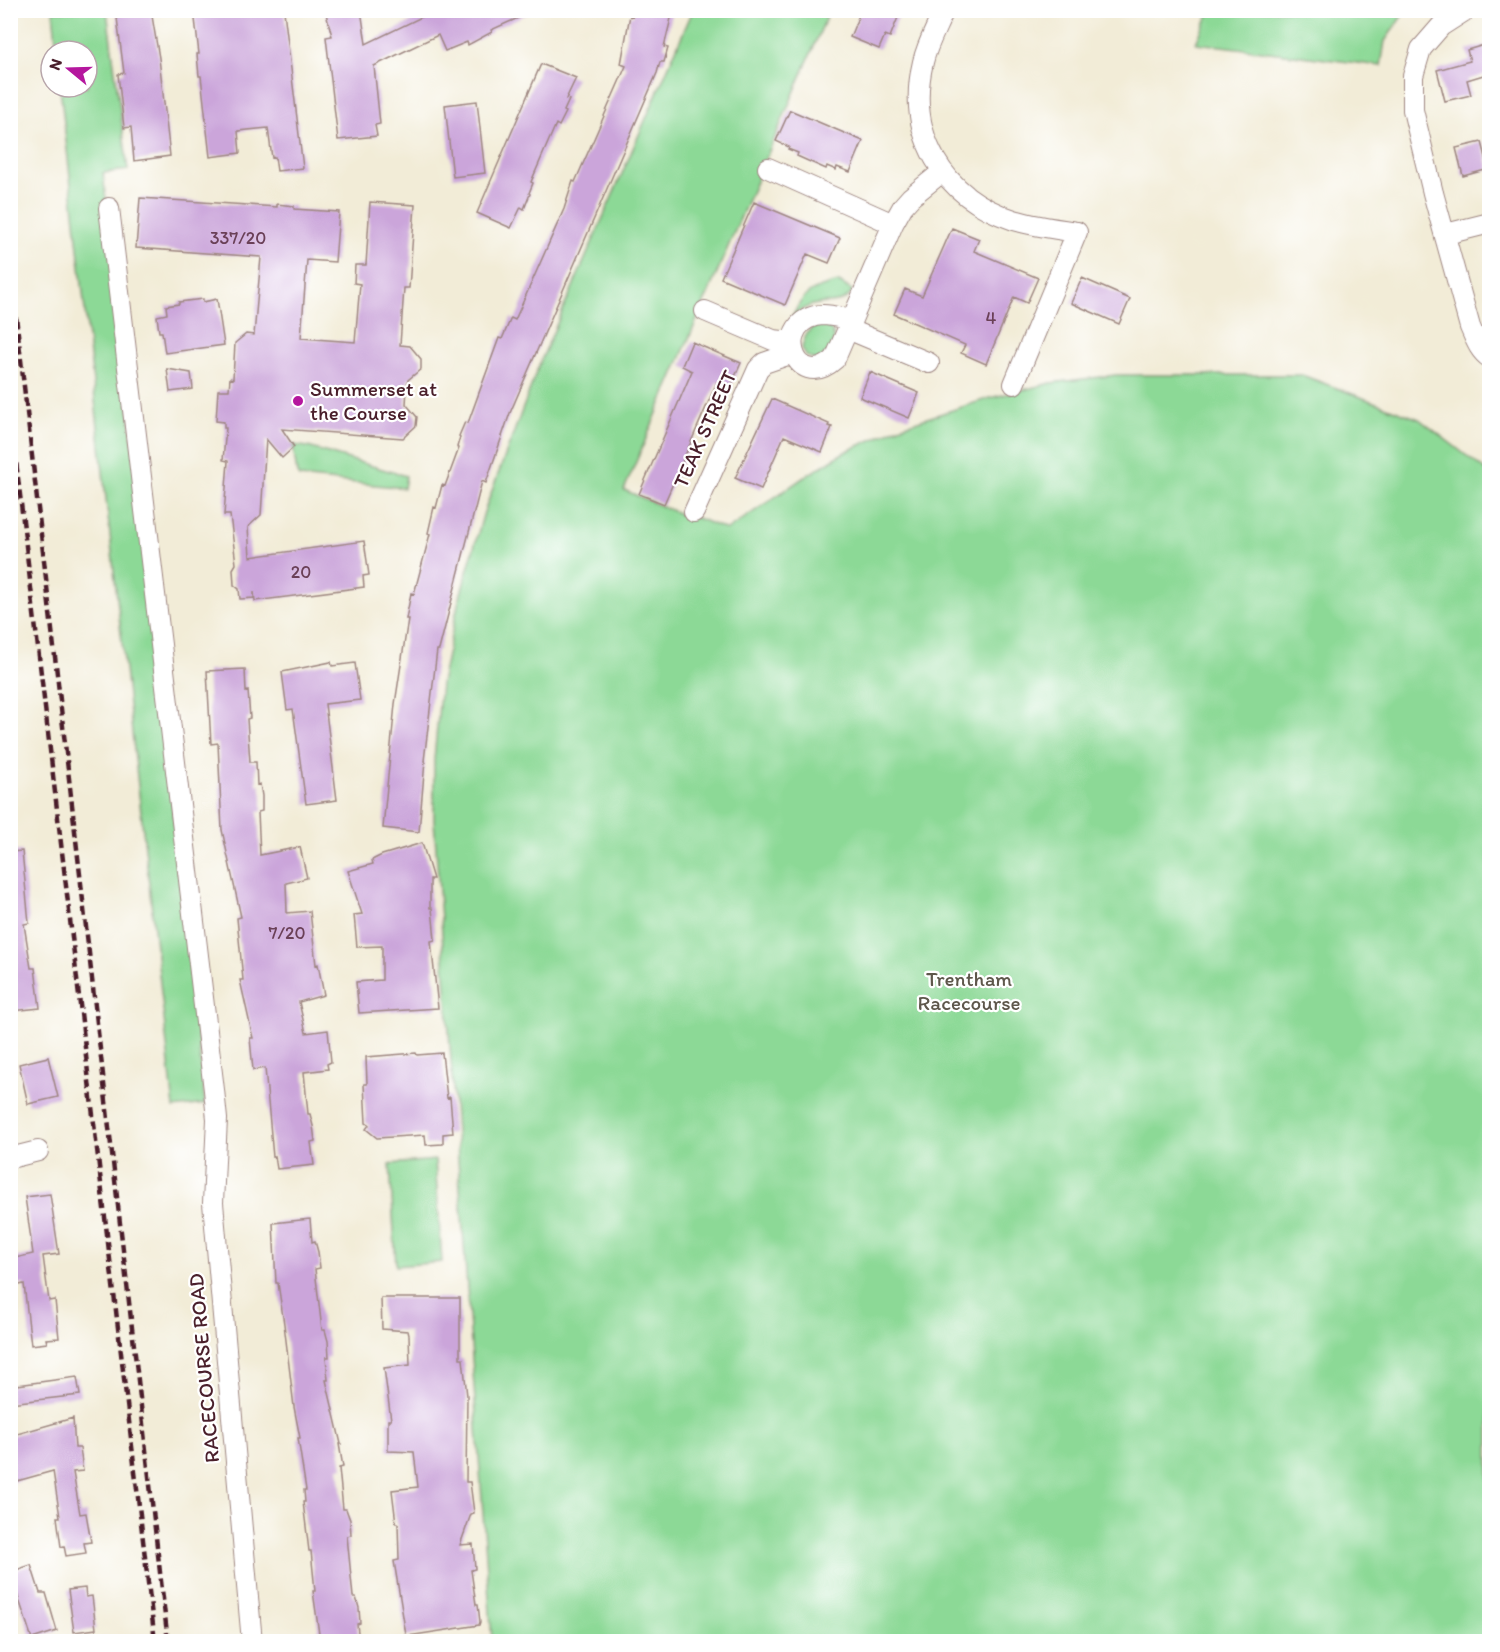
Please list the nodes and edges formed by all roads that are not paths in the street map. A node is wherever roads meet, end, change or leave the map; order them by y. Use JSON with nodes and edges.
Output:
{"nodes":[{"id":1,"x":944,"y":10,"type":"edge"},
{"id":2,"x":1466,"y":10,"type":"edge"},
{"id":3,"x":768,"y":168,"type":"dead end"},
{"id":4,"x":942,"y":172,"type":"junction"},
{"id":5,"x":109,"y":208,"type":"dead end"},
{"id":6,"x":1490,"y":223,"type":"edge"},
{"id":7,"x":893,"y":224,"type":"junction"},
{"id":8,"x":1446,"y":234,"type":"junction"},
{"id":9,"x":705,"y":311,"type":"dead end"},
{"id":10,"x":849,"y":325,"type":"junction"},
{"id":11,"x":792,"y":348,"type":"junction"},
{"id":12,"x":1490,"y":358,"type":"edge"},
{"id":13,"x":929,"y":363,"type":"dead end"},
{"id":14,"x":1014,"y":384,"type":"dead end"},
{"id":15,"x":694,"y":512,"type":"dead end"},
{"id":16,"x":38,"y":1151,"type":"dead end"},
{"id":17,"x":10,"y":1158,"type":"edge"},
{"id":18,"x":252,"y":1641,"type":"edge"}],
"edges":[{"from":1,"to":4,"type":"street"},
{"from":2,"to":8,"type":"street"},
{"from":3,"to":7,"type":"street"},
{"from":4,"to":7,"type":"street"},
{"from":4,"to":14,"type":"street"},
{"from":5,"to":18,"type":"street","name":"RACECOURSE ROAD"},
{"from":6,"to":8,"type":"street"},
{"from":7,"to":10,"type":"street"},
{"from":8,"to":12,"type":"street"},
{"from":9,"to":11,"type":"street"},
{"from":10,"to":11,"type":"street"},
{"from":10,"to":11,"type":"street"},
{"from":10,"to":13,"type":"street"},
{"from":11,"to":15,"type":"street","name":"TEAK STREET"},
{"from":16,"to":17,"type":"street"}]}
